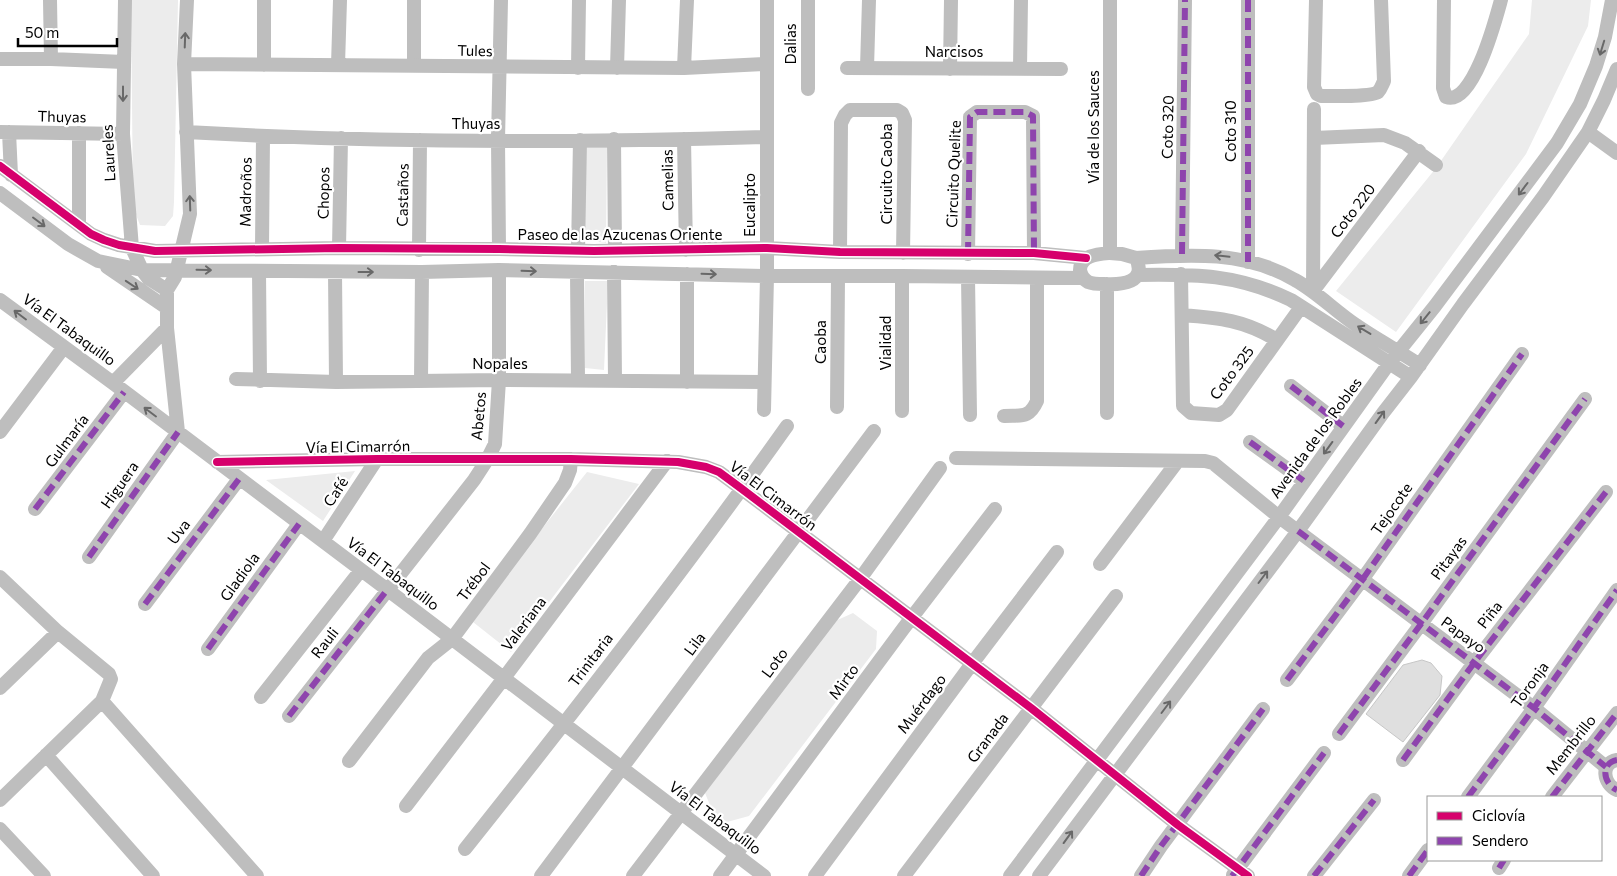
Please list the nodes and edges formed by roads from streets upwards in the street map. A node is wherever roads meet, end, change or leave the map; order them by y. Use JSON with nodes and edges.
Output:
{"nodes":[{"id":1,"x":50,"y":0,"type":"edge"},
{"id":2,"x":125,"y":0,"type":"edge"},
{"id":3,"x":187,"y":0,"type":"edge"},
{"id":4,"x":264,"y":0,"type":"edge"},
{"id":5,"x":340,"y":0,"type":"edge"},
{"id":6,"x":414,"y":0,"type":"edge"},
{"id":7,"x":501,"y":0,"type":"edge"},
{"id":8,"x":579,"y":0,"type":"edge"},
{"id":9,"x":619,"y":0,"type":"edge"},
{"id":10,"x":687,"y":0,"type":"edge"},
{"id":11,"x":767,"y":0,"type":"edge"},
{"id":12,"x":808,"y":0,"type":"edge"},
{"id":13,"x":869,"y":0,"type":"edge"},
{"id":14,"x":951,"y":0,"type":"edge"},
{"id":15,"x":1021,"y":0,"type":"edge"},
{"id":16,"x":1110,"y":0,"type":"edge"},
{"id":17,"x":1185,"y":0,"type":"edge"},
{"id":18,"x":1248,"y":0,"type":"edge"},
{"id":19,"x":1316,"y":0,"type":"edge"},
{"id":20,"x":1381,"y":0,"type":"edge"},
{"id":21,"x":1444,"y":0,"type":"edge"},
{"id":22,"x":1501,"y":0,"type":"edge"},
{"id":23,"x":1612,"y":0,"type":"edge"},
{"id":24,"x":0,"y":59,"type":"edge"},
{"id":25,"x":51,"y":59,"type":"junction"},
{"id":26,"x":124,"y":62,"type":"junction"},
{"id":27,"x":184,"y":64,"type":"junction"},
{"id":28,"x":766,"y":64,"type":"junction"},
{"id":29,"x":264,"y":65,"type":"junction"},
{"id":30,"x":338,"y":65,"type":"junction"},
{"id":31,"x":414,"y":66,"type":"junction"},
{"id":32,"x":499,"y":67,"type":"junction"},
{"id":33,"x":578,"y":68,"type":"junction"},
{"id":34,"x":617,"y":68,"type":"junction"},
{"id":35,"x":684,"y":68,"type":"junction"},
{"id":36,"x":847,"y":68,"type":"dead end"},
{"id":37,"x":867,"y":68,"type":"junction"},
{"id":38,"x":950,"y":68,"type":"junction"},
{"id":39,"x":1020,"y":68,"type":"junction"},
{"id":40,"x":1061,"y":69,"type":"dead end"},
{"id":41,"x":1617,"y":69,"type":"edge"},
{"id":42,"x":808,"y":89,"type":"dead end"},
{"id":43,"x":1314,"y":109,"type":"dead end"},
{"id":44,"x":4,"y":132,"type":"edge"},
{"id":45,"x":186,"y":132,"type":"junction"},
{"id":46,"x":1588,"y":132,"type":"junction"},
{"id":47,"x":79,"y":133,"type":"junction"},
{"id":48,"x":123,"y":134,"type":"junction"},
{"id":49,"x":263,"y":136,"type":"junction"},
{"id":50,"x":767,"y":137,"type":"junction"},
{"id":51,"x":341,"y":138,"type":"junction"},
{"id":52,"x":1314,"y":138,"type":"junction"},
{"id":53,"x":684,"y":139,"type":"junction"},
{"id":54,"x":420,"y":140,"type":"junction"},
{"id":55,"x":498,"y":140,"type":"junction"},
{"id":56,"x":580,"y":140,"type":"junction"},
{"id":57,"x":614,"y":140,"type":"junction"},
{"id":58,"x":1419,"y":151,"type":"junction"},
{"id":59,"x":1617,"y":153,"type":"edge"},
{"id":60,"x":1436,"y":165,"type":"dead end"},
{"id":61,"x":6,"y":170,"type":"edge"},
{"id":62,"x":0,"y":193,"type":"edge"},
{"id":63,"x":79,"y":226,"type":"junction"},
{"id":64,"x":132,"y":248,"type":"junction"},
{"id":65,"x":262,"y":248,"type":"junction"},
{"id":66,"x":339,"y":248,"type":"junction"},
{"id":67,"x":766,"y":248,"type":"junction"},
{"id":68,"x":499,"y":249,"type":"junction"},
{"id":69,"x":182,"y":250,"type":"junction"},
{"id":70,"x":418,"y":250,"type":"junction"},
{"id":71,"x":686,"y":250,"type":"junction"},
{"id":72,"x":578,"y":251,"type":"junction"},
{"id":73,"x":615,"y":251,"type":"junction"},
{"id":74,"x":840,"y":252,"type":"junction"},
{"id":75,"x":903,"y":253,"type":"junction"},
{"id":76,"x":1034,"y":253,"type":"junction"},
{"id":77,"x":1110,"y":253,"type":"junction"},
{"id":78,"x":968,"y":254,"type":"junction"},
{"id":79,"x":1182,"y":254,"type":"junction"},
{"id":80,"x":1086,"y":258,"type":"junction"},
{"id":81,"x":1136,"y":258,"type":"junction"},
{"id":82,"x":98,"y":261,"type":"junction"},
{"id":83,"x":1248,"y":262,"type":"junction"},
{"id":84,"x":148,"y":270,"type":"junction"},
{"id":85,"x":177,"y":270,"type":"junction"},
{"id":86,"x":499,"y":270,"type":"junction"},
{"id":87,"x":259,"y":272,"type":"junction"},
{"id":88,"x":336,"y":272,"type":"junction"},
{"id":89,"x":422,"y":272,"type":"junction"},
{"id":90,"x":577,"y":272,"type":"junction"},
{"id":91,"x":614,"y":272,"type":"junction"},
{"id":92,"x":1279,"y":272,"type":"junction"},
{"id":93,"x":687,"y":274,"type":"junction"},
{"id":94,"x":1181,"y":274,"type":"junction"},
{"id":95,"x":1137,"y":275,"type":"junction"},
{"id":96,"x":767,"y":276,"type":"junction"},
{"id":97,"x":838,"y":276,"type":"junction"},
{"id":98,"x":902,"y":276,"type":"junction"},
{"id":99,"x":968,"y":277,"type":"junction"},
{"id":100,"x":1036,"y":278,"type":"junction"},
{"id":101,"x":1082,"y":278,"type":"junction"},
{"id":102,"x":1107,"y":284,"type":"junction"},
{"id":103,"x":167,"y":290,"type":"junction"},
{"id":104,"x":1270,"y":290,"type":"junction"},
{"id":105,"x":1313,"y":291,"type":"junction"},
{"id":106,"x":1,"y":303,"type":"edge"},
{"id":107,"x":1301,"y":307,"type":"junction"},
{"id":108,"x":167,"y":308,"type":"junction"},
{"id":109,"x":1182,"y":315,"type":"junction"},
{"id":110,"x":167,"y":328,"type":"junction"},
{"id":111,"x":1277,"y":340,"type":"junction"},
{"id":112,"x":64,"y":347,"type":"junction"},
{"id":113,"x":1399,"y":351,"type":"junction"},
{"id":114,"x":1522,"y":354,"type":"dead end"},
{"id":115,"x":1390,"y":362,"type":"junction"},
{"id":116,"x":1420,"y":365,"type":"junction"},
{"id":117,"x":1412,"y":377,"type":"junction"},
{"id":118,"x":236,"y":379,"type":"dead end"},
{"id":119,"x":499,"y":380,"type":"junction"},
{"id":120,"x":578,"y":380,"type":"junction"},
{"id":121,"x":260,"y":381,"type":"junction"},
{"id":122,"x":421,"y":381,"type":"junction"},
{"id":123,"x":615,"y":381,"type":"junction"},
{"id":124,"x":336,"y":382,"type":"junction"},
{"id":125,"x":687,"y":382,"type":"junction"},
{"id":126,"x":764,"y":382,"type":"junction"},
{"id":127,"x":113,"y":383,"type":"junction"},
{"id":128,"x":1291,"y":386,"type":"dead end"},
{"id":129,"x":124,"y":392,"type":"junction"},
{"id":130,"x":1585,"y":399,"type":"dead end"},
{"id":131,"x":837,"y":408,"type":"dead end"},
{"id":132,"x":764,"y":410,"type":"dead end"},
{"id":133,"x":902,"y":411,"type":"dead end"},
{"id":134,"x":1107,"y":413,"type":"dead end"},
{"id":135,"x":970,"y":415,"type":"dead end"},
{"id":136,"x":1004,"y":416,"type":"dead end"},
{"id":137,"x":786,"y":426,"type":"dead end"},
{"id":138,"x":1343,"y":426,"type":"junction"},
{"id":139,"x":874,"y":431,"type":"dead end"},
{"id":140,"x":0,"y":432,"type":"edge"},
{"id":141,"x":178,"y":432,"type":"junction"},
{"id":142,"x":1250,"y":442,"type":"dead end"},
{"id":143,"x":956,"y":458,"type":"dead end"},
{"id":144,"x":571,"y":459,"type":"junction"},
{"id":145,"x":377,"y":460,"type":"junction"},
{"id":146,"x":487,"y":460,"type":"junction"},
{"id":147,"x":667,"y":461,"type":"junction"},
{"id":148,"x":217,"y":462,"type":"junction"},
{"id":149,"x":1177,"y":462,"type":"junction"},
{"id":150,"x":940,"y":468,"type":"dead end"},
{"id":151,"x":239,"y":479,"type":"junction"},
{"id":152,"x":1304,"y":481,"type":"junction"},
{"id":153,"x":742,"y":489,"type":"junction"},
{"id":154,"x":1606,"y":492,"type":"dead end"},
{"id":155,"x":35,"y":509,"type":"dead end"},
{"id":156,"x":995,"y":509,"type":"dead end"},
{"id":157,"x":1279,"y":517,"type":"junction"},
{"id":158,"x":299,"y":524,"type":"junction"},
{"id":159,"x":1298,"y":531,"type":"junction"},
{"id":160,"x":798,"y":533,"type":"junction"},
{"id":161,"x":323,"y":542,"type":"junction"},
{"id":162,"x":1057,"y":552,"type":"dead end"},
{"id":163,"x":89,"y":557,"type":"dead end"},
{"id":164,"x":1100,"y":564,"type":"dead end"},
{"id":165,"x":360,"y":570,"type":"junction"},
{"id":166,"x":0,"y":577,"type":"edge"},
{"id":167,"x":860,"y":578,"type":"junction"},
{"id":168,"x":1362,"y":580,"type":"junction"},
{"id":169,"x":387,"y":590,"type":"junction"},
{"id":170,"x":1617,"y":590,"type":"edge"},
{"id":171,"x":1116,"y":596,"type":"dead end"},
{"id":172,"x":145,"y":604,"type":"dead end"},
{"id":173,"x":911,"y":618,"type":"junction"},
{"id":174,"x":1421,"y":624,"type":"junction"},
{"id":175,"x":58,"y":632,"type":"junction"},
{"id":176,"x":452,"y":639,"type":"junction"},
{"id":177,"x":208,"y":649,"type":"dead end"},
{"id":178,"x":1474,"y":663,"type":"junction"},
{"id":179,"x":972,"y":665,"type":"junction"},
{"id":180,"x":504,"y":678,"type":"junction"},
{"id":181,"x":1287,"y":680,"type":"dead end"},
{"id":182,"x":0,"y":688,"type":"edge"},
{"id":183,"x":261,"y":697,"type":"dead end"},
{"id":184,"x":102,"y":702,"type":"junction"},
{"id":185,"x":1031,"y":708,"type":"junction"},
{"id":186,"x":1534,"y":708,"type":"junction"},
{"id":187,"x":1262,"y":709,"type":"dead end"},
{"id":188,"x":1617,"y":713,"type":"edge"},
{"id":189,"x":289,"y":716,"type":"dead end"},
{"id":190,"x":563,"y":724,"type":"junction"},
{"id":191,"x":1339,"y":734,"type":"dead end"},
{"id":192,"x":1587,"y":750,"type":"junction"},
{"id":193,"x":1324,"y":753,"type":"dead end"},
{"id":194,"x":46,"y":755,"type":"junction"},
{"id":195,"x":1403,"y":760,"type":"dead end"},
{"id":196,"x":350,"y":761,"type":"dead end"},
{"id":197,"x":1097,"y":761,"type":"junction"},
{"id":198,"x":1612,"y":763,"type":"edge"},
{"id":199,"x":622,"y":768,"type":"junction"},
{"id":200,"x":1115,"y":775,"type":"junction"},
{"id":201,"x":1617,"y":790,"type":"edge"},
{"id":202,"x":1469,"y":796,"type":"edge"},
{"id":203,"x":1553,"y":796,"type":"edge"},
{"id":204,"x":0,"y":800,"type":"edge"},
{"id":205,"x":1374,"y":800,"type":"dead end"},
{"id":206,"x":406,"y":806,"type":"dead end"},
{"id":207,"x":682,"y":812,"type":"junction"},
{"id":208,"x":1178,"y":824,"type":"junction"},
{"id":209,"x":0,"y":829,"type":"edge"},
{"id":210,"x":465,"y":849,"type":"dead end"},
{"id":211,"x":1427,"y":851,"type":"edge"},
{"id":212,"x":736,"y":855,"type":"junction"},
{"id":213,"x":1239,"y":873,"type":"edge"},
{"id":214,"x":44,"y":876,"type":"edge"},
{"id":215,"x":153,"y":876,"type":"edge"},
{"id":216,"x":257,"y":876,"type":"edge"},
{"id":217,"x":541,"y":876,"type":"edge"},
{"id":218,"x":633,"y":876,"type":"edge"},
{"id":219,"x":720,"y":876,"type":"edge"},
{"id":220,"x":764,"y":876,"type":"edge"},
{"id":221,"x":815,"y":876,"type":"edge"},
{"id":222,"x":904,"y":876,"type":"edge"},
{"id":223,"x":1010,"y":876,"type":"edge"},
{"id":224,"x":1039,"y":876,"type":"edge"},
{"id":225,"x":1141,"y":876,"type":"edge"},
{"id":226,"x":1314,"y":876,"type":"edge"},
{"id":227,"x":1408,"y":876,"type":"edge"}],
"edges":[{"from":1,"to":25,"type":"street"},
{"from":2,"to":26,"type":"street","name":"Laureles"},
{"from":27,"to":3,"type":"street","one_way":true},
{"from":4,"to":29,"type":"street"},
{"from":5,"to":30,"type":"street"},
{"from":6,"to":31,"type":"street"},
{"from":7,"to":32,"type":"street"},
{"from":8,"to":33,"type":"street"},
{"from":9,"to":34,"type":"street"},
{"from":10,"to":35,"type":"street"},
{"from":11,"to":28,"type":"street","name":"Eucalipto"},
{"from":12,"to":42,"type":"street","name":"Dalias"},
{"from":13,"to":37,"type":"street"},
{"from":14,"to":38,"type":"street"},
{"from":15,"to":39,"type":"street"},
{"from":16,"to":77,"type":"street","name":"Vía de los Sauces"},
{"from":17,"to":79,"type":"street","name":"Coto 320"},
{"from":18,"to":83,"type":"street","name":"Coto 310"},
{"from":19,"to":20,"type":"street"},
{"from":21,"to":22,"type":"street"},
{"from":23,"to":113,"type":"street","name":"Avenida de los Robles","one_way":true},
{"from":24,"to":25,"type":"street"},
{"from":25,"to":26,"type":"street"},
{"from":26,"to":48,"type":"street","name":"Laureles","one_way":true},
{"from":27,"to":29,"type":"street","name":"Tules"},
{"from":27,"to":45,"type":"street"},
{"from":28,"to":35,"type":"street","name":"Tules"},
{"from":28,"to":50,"type":"street","name":"Eucalipto"},
{"from":29,"to":30,"type":"street","name":"Tules"},
{"from":30,"to":31,"type":"street","name":"Tules"},
{"from":31,"to":32,"type":"street","name":"Tules"},
{"from":32,"to":33,"type":"street","name":"Tules"},
{"from":32,"to":55,"type":"street"},
{"from":33,"to":34,"type":"street","name":"Tules"},
{"from":34,"to":35,"type":"street","name":"Tules"},
{"from":36,"to":37,"type":"street","name":"Narcisos"},
{"from":37,"to":38,"type":"street","name":"Narcisos"},
{"from":38,"to":39,"type":"street","name":"Narcisos"},
{"from":39,"to":40,"type":"street","name":"Narcisos"},
{"from":41,"to":46,"type":"street"},
{"from":43,"to":52,"type":"street"},
{"from":44,"to":47,"type":"street","name":"Thuyas"},
{"from":44,"to":61,"type":"street"},
{"from":45,"to":49,"type":"street","name":"Thuyas"},
{"from":69,"to":45,"type":"street","one_way":true},
{"from":46,"to":59,"type":"street"},
{"from":46,"to":116,"type":"street"},
{"from":47,"to":48,"type":"street","name":"Thuyas"},
{"from":47,"to":63,"type":"street"},
{"from":48,"to":64,"type":"street","name":"Laureles"},
{"from":49,"to":51,"type":"street","name":"Thuyas"},
{"from":49,"to":65,"type":"street","name":"Madroños"},
{"from":50,"to":53,"type":"street","name":"Thuyas"},
{"from":50,"to":67,"type":"street","name":"Eucalipto"},
{"from":51,"to":54,"type":"street","name":"Thuyas"},
{"from":51,"to":66,"type":"street","name":"Chopos"},
{"from":52,"to":58,"type":"street"},
{"from":52,"to":105,"type":"street"},
{"from":53,"to":57,"type":"street","name":"Thuyas"},
{"from":53,"to":71,"type":"street","name":"Camelias"},
{"from":54,"to":55,"type":"street","name":"Thuyas"},
{"from":54,"to":70,"type":"street","name":"Castaños"},
{"from":55,"to":56,"type":"street","name":"Thuyas"},
{"from":55,"to":68,"type":"street"},
{"from":56,"to":57,"type":"street","name":"Thuyas"},
{"from":56,"to":72,"type":"street"},
{"from":57,"to":73,"type":"street"},
{"from":58,"to":60,"type":"street"},
{"from":58,"to":105,"type":"street","name":"Coto 220"},
{"from":61,"to":63,"type":"street","name":"Paseo de las Azucenas Oriente"},
{"from":62,"to":82,"type":"street","one_way":true},
{"from":63,"to":64,"type":"street","name":"Paseo de las Azucenas Oriente"},
{"from":64,"to":69,"type":"street","name":"Paseo de las Azucenas Oriente"},
{"from":64,"to":84,"type":"street","name":"Laureles"},
{"from":65,"to":66,"type":"street","name":"Paseo de las Azucenas Oriente"},
{"from":65,"to":69,"type":"street","name":"Paseo de las Azucenas Oriente"},
{"from":66,"to":70,"type":"street","name":"Paseo de las Azucenas Oriente"},
{"from":67,"to":71,"type":"street","name":"Paseo de las Azucenas Oriente"},
{"from":67,"to":74,"type":"street","name":"Paseo de las Azucenas Oriente"},
{"from":67,"to":96,"type":"street","name":"Eucalipto"},
{"from":68,"to":70,"type":"street","name":"Paseo de las Azucenas Oriente"},
{"from":68,"to":72,"type":"street","name":"Paseo de las Azucenas Oriente"},
{"from":69,"to":85,"type":"street"},
{"from":71,"to":73,"type":"street","name":"Paseo de las Azucenas Oriente"},
{"from":72,"to":73,"type":"street","name":"Paseo de las Azucenas Oriente"},
{"from":74,"to":75,"type":"street","name":"Paseo de las Azucenas Oriente"},
{"from":74,"to":75,"type":"street","name":"Circuito Caoba"},
{"from":75,"to":78,"type":"street","name":"Paseo de las Azucenas Oriente"},
{"from":76,"to":78,"type":"street","name":"Paseo de las Azucenas Oriente"},
{"from":76,"to":78,"type":"street","name":"Circuito Quelite"},
{"from":76,"to":80,"type":"street","name":"Paseo de las Azucenas Oriente"},
{"from":77,"to":80,"type":"street","name":"Paseo de las Azucenas Oriente"},
{"from":77,"to":81,"type":"street"},
{"from":79,"to":81,"type":"street"},
{"from":83,"to":79,"type":"street","one_way":true},
{"from":80,"to":101,"type":"street"},
{"from":81,"to":95,"type":"street"},
{"from":82,"to":84,"type":"street"},
{"from":82,"to":108,"type":"street","one_way":true},
{"from":83,"to":92,"type":"street"},
{"from":84,"to":85,"type":"street"},
{"from":84,"to":103,"type":"street","name":"Laureles"},
{"from":85,"to":87,"type":"street","one_way":true},
{"from":85,"to":103,"type":"street"},
{"from":86,"to":89,"type":"street"},
{"from":86,"to":90,"type":"street","one_way":true},
{"from":86,"to":119,"type":"street","name":"Abetos"},
{"from":87,"to":88,"type":"street"},
{"from":87,"to":121,"type":"street"},
{"from":88,"to":89,"type":"street","one_way":true},
{"from":88,"to":124,"type":"street"},
{"from":89,"to":122,"type":"street"},
{"from":90,"to":91,"type":"street"},
{"from":90,"to":120,"type":"street"},
{"from":91,"to":93,"type":"street"},
{"from":91,"to":123,"type":"street"},
{"from":92,"to":104,"type":"street"},
{"from":92,"to":105,"type":"street"},
{"from":93,"to":96,"type":"street","one_way":true},
{"from":93,"to":125,"type":"street"},
{"from":94,"to":95,"type":"street"},
{"from":94,"to":104,"type":"street"},
{"from":94,"to":109,"type":"street","name":"Coto 325"},
{"from":95,"to":102,"type":"street"},
{"from":96,"to":97,"type":"street"},
{"from":96,"to":126,"type":"street","name":"Eucalipto"},
{"from":97,"to":98,"type":"street"},
{"from":97,"to":131,"type":"street","name":"Caoba"},
{"from":98,"to":99,"type":"street"},
{"from":98,"to":133,"type":"street","name":"Vialidad"},
{"from":99,"to":100,"type":"street"},
{"from":99,"to":135,"type":"street"},
{"from":100,"to":101,"type":"street"},
{"from":100,"to":136,"type":"street"},
{"from":101,"to":102,"type":"street"},
{"from":102,"to":134,"type":"street"},
{"from":103,"to":108,"type":"street"},
{"from":104,"to":107,"type":"street"},
{"from":113,"to":105,"type":"street","one_way":true},
{"from":112,"to":106,"type":"street","name":"Vía El Tabaquillo","one_way":true},
{"from":107,"to":111,"type":"street","name":"Coto 325"},
{"from":107,"to":115,"type":"street"},
{"from":108,"to":110,"type":"street"},
{"from":109,"to":111,"type":"street","name":"Coto 325"},
{"from":109,"to":111,"type":"street","name":"Coto 325"},
{"from":110,"to":127,"type":"street"},
{"from":110,"to":141,"type":"street"},
{"from":112,"to":127,"type":"street","name":"Vía El Tabaquillo"},
{"from":112,"to":140,"type":"street"},
{"from":113,"to":115,"type":"street","name":"Avenida de los Robles"},
{"from":113,"to":116,"type":"street"},
{"from":114,"to":168,"type":"street","name":"Tejocote"},
{"from":115,"to":117,"type":"street"},
{"from":115,"to":138,"type":"street","name":"Avenida de los Robles"},
{"from":116,"to":117,"type":"street"},
{"from":159,"to":117,"type":"street","one_way":true},
{"from":118,"to":121,"type":"street","name":"Nopales"},
{"from":119,"to":120,"type":"street","name":"Nopales"},
{"from":119,"to":122,"type":"street","name":"Nopales"},
{"from":119,"to":146,"type":"street","name":"Abetos"},
{"from":120,"to":123,"type":"street","name":"Nopales"},
{"from":121,"to":124,"type":"street","name":"Nopales"},
{"from":122,"to":124,"type":"street","name":"Nopales"},
{"from":123,"to":125,"type":"street","name":"Nopales"},
{"from":125,"to":126,"type":"street","name":"Nopales"},
{"from":126,"to":132,"type":"street","name":"Eucalipto"},
{"from":127,"to":129,"type":"street","name":"Vía El Tabaquillo"},
{"from":128,"to":138,"type":"street"},
{"from":141,"to":129,"type":"street","name":"Vía El Tabaquillo","one_way":true},
{"from":129,"to":155,"type":"street","name":"Gulmaría"},
{"from":130,"to":174,"type":"street","name":"Pitayas"},
{"from":137,"to":153,"type":"street","name":"Trinitaria"},
{"from":138,"to":152,"type":"street","name":"Avenida de los Robles","one_way":true},
{"from":139,"to":160,"type":"street","name":"Lila"},
{"from":141,"to":148,"type":"street","name":"Vía El Tabaquillo"},
{"from":141,"to":163,"type":"street","name":"Higuera"},
{"from":142,"to":152,"type":"street"},
{"from":143,"to":149,"type":"street","name":"Papayo"},
{"from":144,"to":146,"type":"street","name":"Vía El Cimarrón"},
{"from":144,"to":147,"type":"street","name":"Vía El Cimarrón"},
{"from":144,"to":176,"type":"street","name":"Trébol"},
{"from":145,"to":146,"type":"street","name":"Vía El Cimarrón"},
{"from":145,"to":148,"type":"street","name":"Vía El Cimarrón"},
{"from":145,"to":161,"type":"street","name":"Café"},
{"from":146,"to":169,"type":"street","name":"Abetos"},
{"from":147,"to":153,"type":"street","name":"Vía El Cimarrón"},
{"from":147,"to":180,"type":"street","name":"Valeriana"},
{"from":148,"to":151,"type":"street","name":"Vía El Tabaquillo"},
{"from":149,"to":157,"type":"street","name":"Papayo"},
{"from":149,"to":164,"type":"street"},
{"from":150,"to":167,"type":"street","name":"Loto"},
{"from":151,"to":158,"type":"street","name":"Vía El Tabaquillo"},
{"from":151,"to":172,"type":"street","name":"Uva"},
{"from":152,"to":157,"type":"street","name":"Avenida de los Robles"},
{"from":153,"to":160,"type":"street","name":"Vía El Cimarrón"},
{"from":153,"to":190,"type":"street","name":"Trinitaria"},
{"from":154,"to":178,"type":"street","name":"Piña"},
{"from":156,"to":173,"type":"street","name":"Mirto"},
{"from":157,"to":159,"type":"street","name":"Papayo"},
{"from":157,"to":197,"type":"street","name":"Avenida de los Robles"},
{"from":158,"to":161,"type":"street","name":"Vía El Tabaquillo"},
{"from":158,"to":177,"type":"street","name":"Gladiola"},
{"from":159,"to":168,"type":"street","name":"Papayo"},
{"from":200,"to":159,"type":"street","one_way":true},
{"from":160,"to":167,"type":"street","name":"Vía El Cimarrón"},
{"from":160,"to":199,"type":"street","name":"Lila"},
{"from":161,"to":165,"type":"street","name":"Vía El Tabaquillo"},
{"from":162,"to":179,"type":"street","name":"Muérdago"},
{"from":165,"to":169,"type":"street","name":"Vía El Tabaquillo"},
{"from":165,"to":183,"type":"street"},
{"from":166,"to":175,"type":"street"},
{"from":167,"to":173,"type":"street","name":"Vía El Cimarrón"},
{"from":167,"to":207,"type":"street","name":"Loto"},
{"from":168,"to":174,"type":"street","name":"Papayo"},
{"from":168,"to":181,"type":"street","name":"Tejocote"},
{"from":169,"to":176,"type":"street","name":"Vía El Tabaquillo"},
{"from":169,"to":189,"type":"street","name":"Rauli"},
{"from":170,"to":186,"type":"street","name":"Toronja"},
{"from":171,"to":185,"type":"street","name":"Granada"},
{"from":173,"to":179,"type":"street","name":"Vía El Cimarrón"},
{"from":173,"to":212,"type":"street","name":"Mirto"},
{"from":174,"to":178,"type":"street","name":"Papayo"},
{"from":174,"to":191,"type":"street","name":"Pitayas"},
{"from":175,"to":182,"type":"street"},
{"from":175,"to":184,"type":"street"},
{"from":176,"to":180,"type":"street","name":"Vía El Tabaquillo"},
{"from":176,"to":196,"type":"street","name":"Trébol"},
{"from":178,"to":186,"type":"street","name":"Papayo"},
{"from":178,"to":195,"type":"street","name":"Piña"},
{"from":179,"to":185,"type":"street","name":"Vía El Cimarrón"},
{"from":179,"to":221,"type":"street","name":"Muérdago"},
{"from":180,"to":190,"type":"street","name":"Vía El Tabaquillo"},
{"from":180,"to":206,"type":"street","name":"Valeriana"},
{"from":184,"to":194,"type":"street"},
{"from":184,"to":216,"type":"street"},
{"from":185,"to":197,"type":"street","name":"Vía El Cimarrón"},
{"from":185,"to":222,"type":"street","name":"Granada"},
{"from":186,"to":192,"type":"street","name":"Papayo"},
{"from":186,"to":202,"type":"street","name":"Toronja"},
{"from":187,"to":208,"type":"street"},
{"from":188,"to":192,"type":"street","name":"Membrillo"},
{"from":190,"to":199,"type":"street","name":"Vía El Tabaquillo"},
{"from":190,"to":210,"type":"street","name":"Trinitaria"},
{"from":192,"to":198,"type":"street","name":"Papayo"},
{"from":192,"to":203,"type":"street","name":"Membrillo"},
{"from":193,"to":213,"type":"street"},
{"from":194,"to":204,"type":"street"},
{"from":194,"to":215,"type":"street"},
{"from":197,"to":200,"type":"street","name":"Vía El Cimarrón"},
{"from":197,"to":223,"type":"street","name":"Avenida de los Robles"},
{"from":198,"to":201,"type":"street","name":"Papayo"},
{"from":199,"to":207,"type":"street","name":"Vía El Tabaquillo"},
{"from":199,"to":217,"type":"street","name":"Lila"},
{"from":200,"to":208,"type":"street","name":"Vía El Cimarrón"},
{"from":224,"to":200,"type":"street","one_way":true},
{"from":205,"to":226,"type":"street"},
{"from":207,"to":212,"type":"street","name":"Vía El Tabaquillo"},
{"from":207,"to":218,"type":"street","name":"Loto"},
{"from":208,"to":213,"type":"street","name":"Vía El Cimarrón"},
{"from":208,"to":225,"type":"street"},
{"from":209,"to":214,"type":"street"},
{"from":211,"to":227,"type":"street"},
{"from":212,"to":219,"type":"street","name":"Mirto"},
{"from":212,"to":220,"type":"street","name":"Vía El Tabaquillo"}]}
